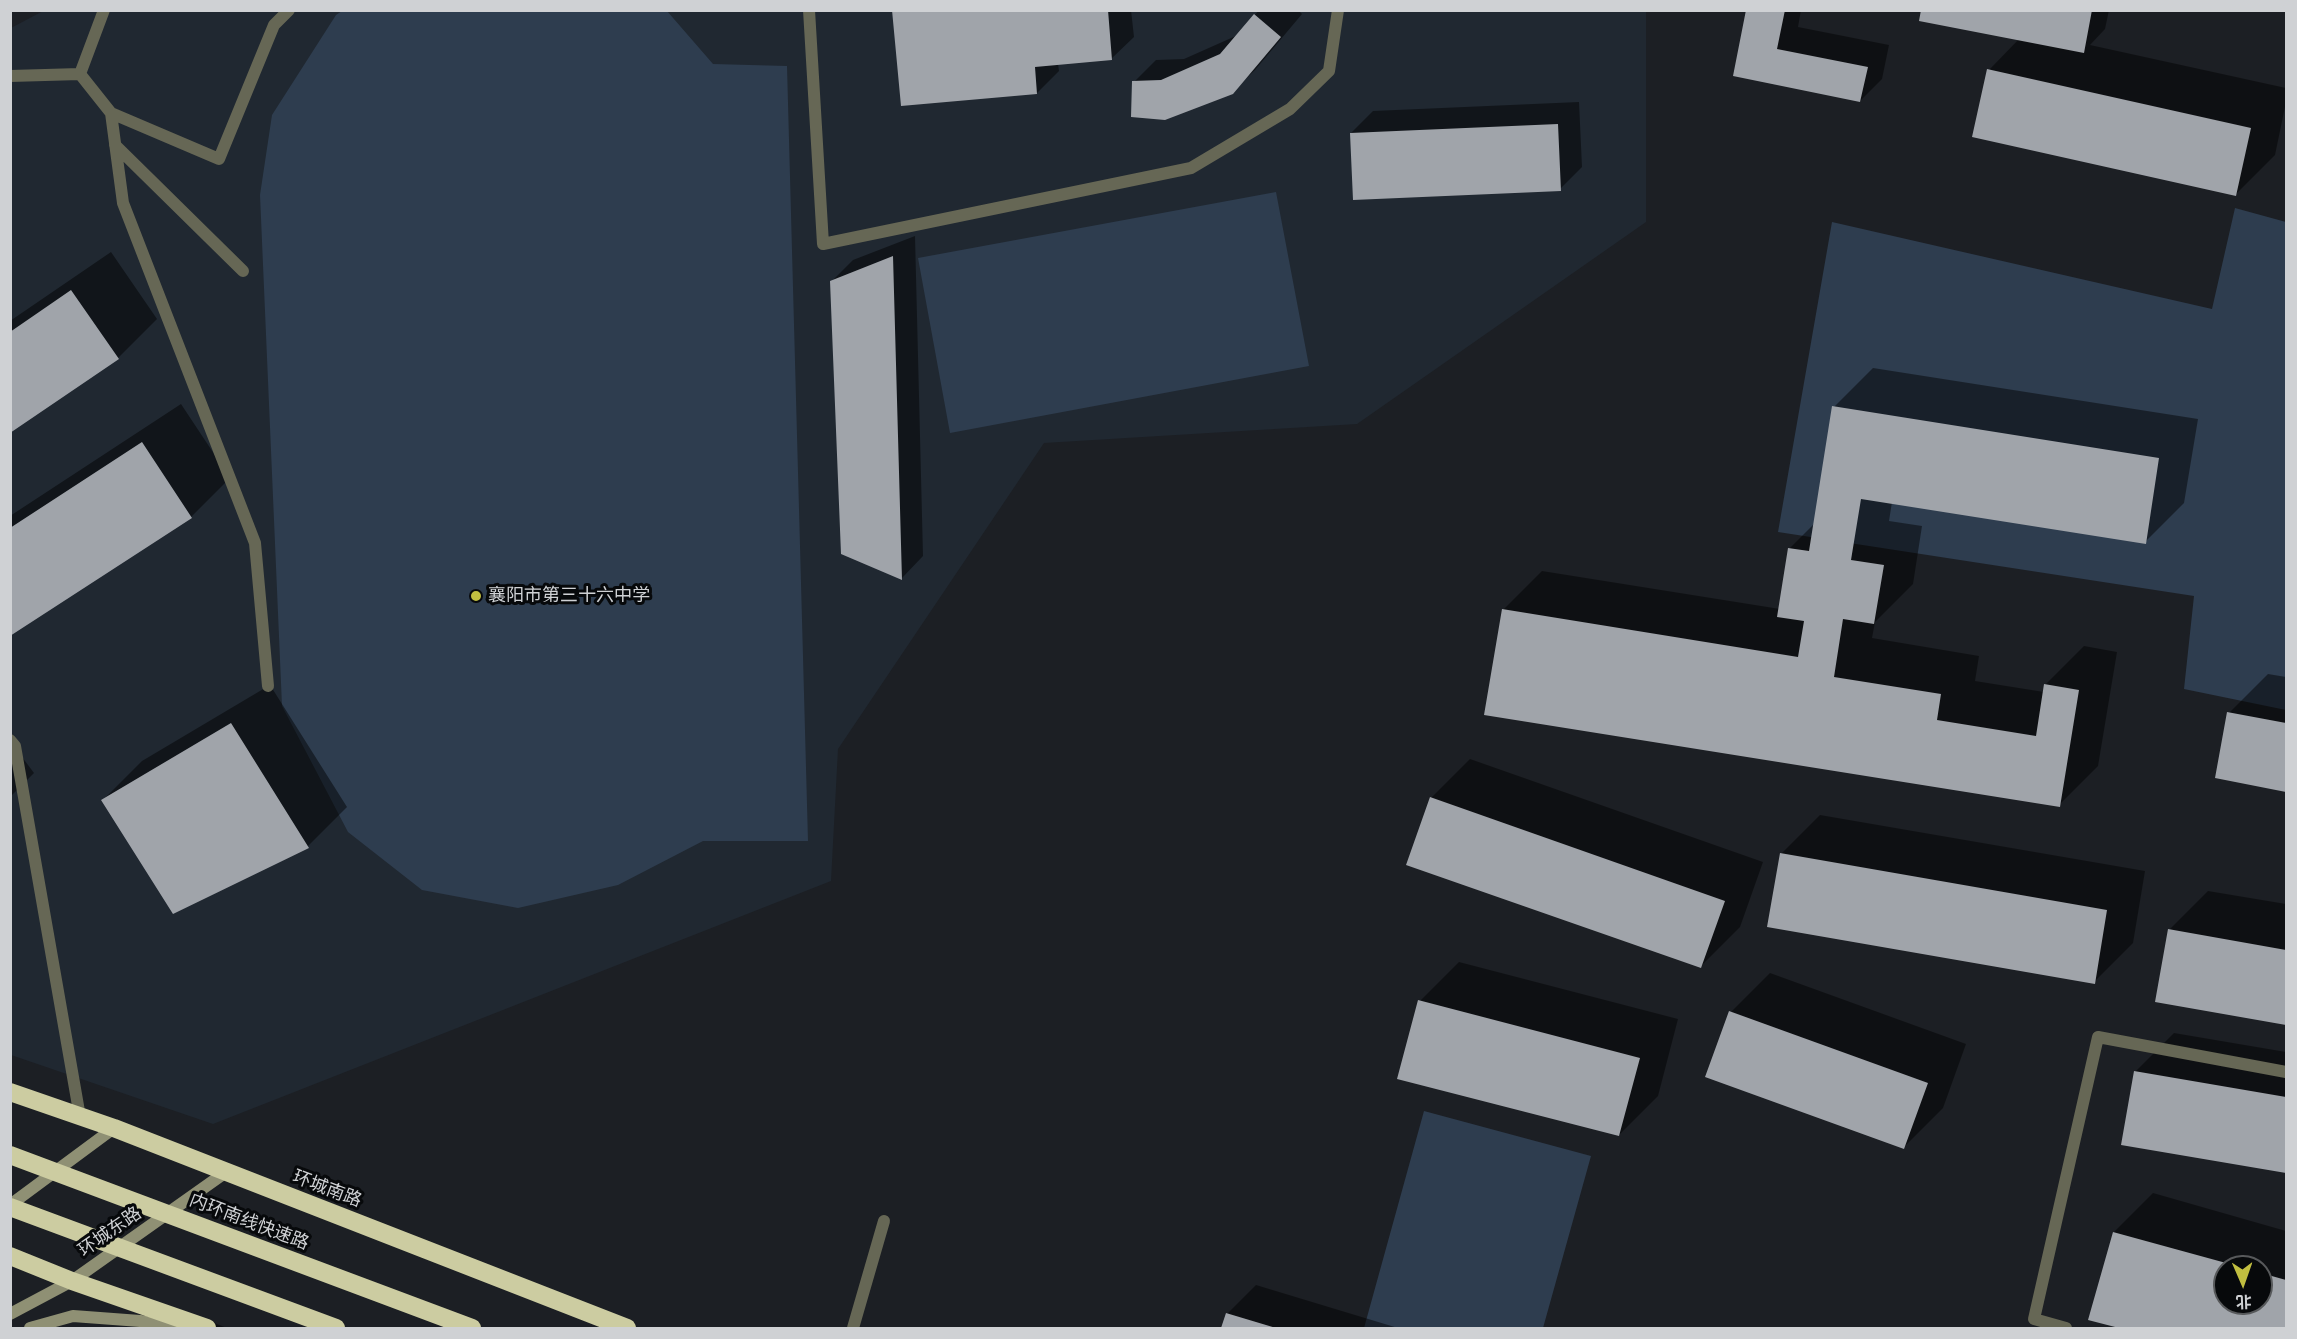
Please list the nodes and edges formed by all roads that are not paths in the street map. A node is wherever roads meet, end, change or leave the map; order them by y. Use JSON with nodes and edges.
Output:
{"nodes":[{"id":1,"x":104,"y":10,"type":"edge"},
{"id":2,"x":289,"y":10,"type":"edge"},
{"id":3,"x":809,"y":10,"type":"edge"},
{"id":4,"x":1338,"y":10,"type":"edge"},
{"id":5,"x":80,"y":74,"type":"junction"},
{"id":6,"x":10,"y":76,"type":"edge"},
{"id":7,"x":111,"y":113,"type":"junction"},
{"id":8,"x":116,"y":145,"type":"junction"},
{"id":9,"x":243,"y":271,"type":"dead end"},
{"id":10,"x":268,"y":686,"type":"dead end"},
{"id":11,"x":10,"y":740,"type":"edge"},
{"id":12,"x":2286,"y":1072,"type":"edge"},
{"id":13,"x":10,"y":1092,"type":"edge"},
{"id":14,"x":80,"y":1117,"type":"junction"},
{"id":15,"x":114,"y":1128,"type":"junction"},
{"id":16,"x":10,"y":1155,"type":"edge"},
{"id":17,"x":226,"y":1172,"type":"junction"},
{"id":18,"x":10,"y":1206,"type":"edge"},
{"id":19,"x":884,"y":1221,"type":"dead end"},
{"id":20,"x":10,"y":1256,"type":"edge"},
{"id":21,"x":72,"y":1281,"type":"junction"},
{"id":22,"x":10,"y":1314,"type":"edge"},
{"id":23,"x":30,"y":1329,"type":"edge"},
{"id":24,"x":174,"y":1329,"type":"edge"},
{"id":25,"x":207,"y":1329,"type":"edge"},
{"id":26,"x":336,"y":1329,"type":"edge"},
{"id":27,"x":472,"y":1329,"type":"edge"},
{"id":28,"x":627,"y":1329,"type":"edge"},
{"id":29,"x":853,"y":1329,"type":"edge"},
{"id":30,"x":2066,"y":1329,"type":"edge"}],
"edges":[{"from":1,"to":5,"type":"lane"},
{"from":2,"to":7,"type":"lane"},
{"from":3,"to":4,"type":"lane"},
{"from":5,"to":6,"type":"lane"},
{"from":5,"to":7,"type":"lane"},
{"from":7,"to":8,"type":"lane"},
{"from":8,"to":9,"type":"lane"},
{"from":8,"to":10,"type":"lane"},
{"from":11,"to":14,"type":"lane"},
{"from":12,"to":30,"type":"lane"},
{"from":13,"to":14,"type":"highway","name":"环城南路"},
{"from":14,"to":15,"type":"highway","name":"环城南路"},
{"from":15,"to":17,"type":"highway","name":"环城南路"},
{"from":15,"to":18,"type":"main road"},
{"from":16,"to":27,"type":"highway","name":"内环南线快速路","bridge":true},
{"from":17,"to":21,"type":"main road","name":"环城东路"},
{"from":17,"to":28,"type":"highway","name":"环城南路"},
{"from":18,"to":26,"type":"highway","bridge":true},
{"from":19,"to":29,"type":"lane"},
{"from":20,"to":21,"type":"highway"},
{"from":21,"to":22,"type":"main road","name":"环城东路"},
{"from":21,"to":25,"type":"highway"},
{"from":23,"to":24,"type":"main road"}]}
